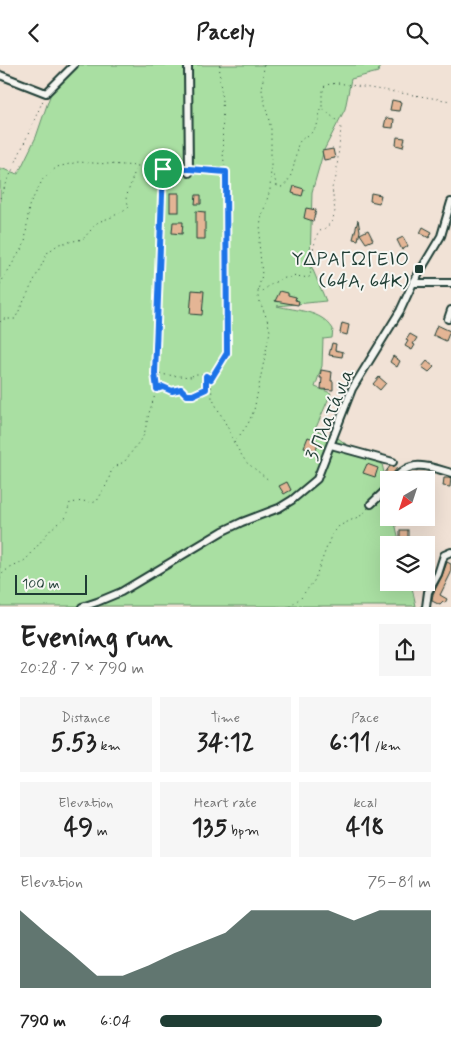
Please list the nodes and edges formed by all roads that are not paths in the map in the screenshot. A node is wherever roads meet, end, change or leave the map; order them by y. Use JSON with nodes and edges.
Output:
{"nodes":[{"id":1,"x":74,"y":65,"type":"edge"},
{"id":2,"x":188,"y":65,"type":"edge"},
{"id":3,"x":0,"y":75,"type":"edge"},
{"id":4,"x":189,"y":171,"type":"road end"},
{"id":5,"x":451,"y":202,"type":"edge"},
{"id":6,"x":414,"y":283,"type":"junction"},
{"id":7,"x":451,"y":283,"type":"edge"},
{"id":8,"x":451,"y":310,"type":"edge"},
{"id":9,"x":448,"y":319,"type":"dead end"},
{"id":10,"x":331,"y":445,"type":"junction"},
{"id":11,"x":394,"y":462,"type":"dead end"},
{"id":12,"x":402,"y":471,"type":"edge"},
{"id":13,"x":451,"y":473,"type":"edge"},
{"id":14,"x":380,"y":496,"type":"edge"},
{"id":15,"x":372,"y":504,"type":"road end"},
{"id":16,"x":451,"y":552,"type":"edge"},
{"id":17,"x":82,"y":607,"type":"edge"},
{"id":18,"x":426,"y":607,"type":"edge"}],
"edges":[{"from":1,"to":3,"type":"street"},
{"from":2,"to":4,"type":"street"},
{"from":5,"to":6,"type":"street","name":"3 Πλατάνια"},
{"from":6,"to":7,"type":"street"},
{"from":6,"to":10,"type":"street","name":"3 Πλατάνια"},
{"from":8,"to":9,"type":"street"},
{"from":10,"to":11,"type":"street"},
{"from":10,"to":17,"type":"street","name":"3 Πλατάνια"},
{"from":12,"to":13,"type":"street"},
{"from":14,"to":15,"type":"street"},
{"from":16,"to":18,"type":"street"}]}
